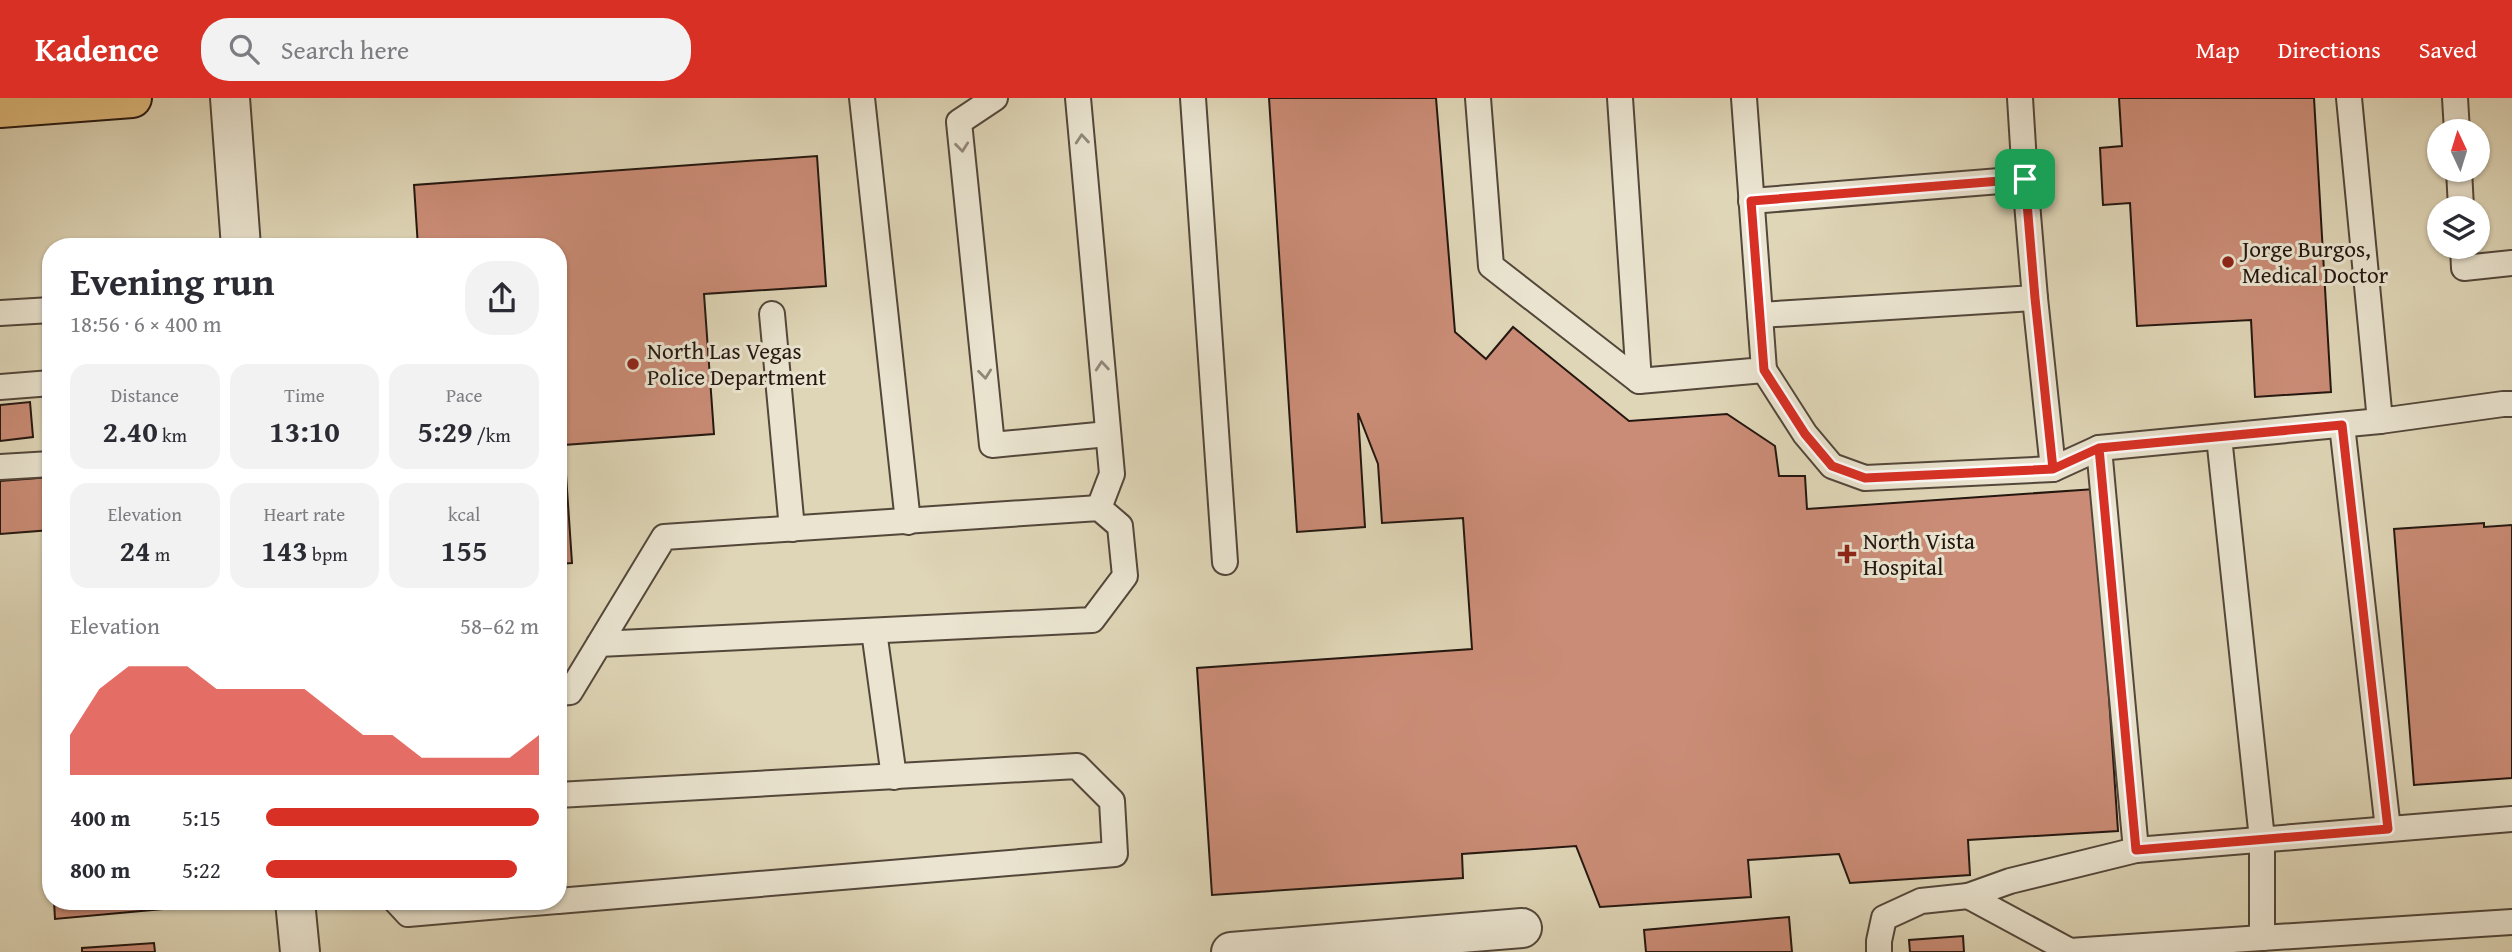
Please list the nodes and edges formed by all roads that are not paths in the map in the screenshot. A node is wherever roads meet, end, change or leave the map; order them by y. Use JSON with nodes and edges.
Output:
{"nodes":[{"id":1,"x":132,"y":98,"type":"edge"},
{"id":2,"x":230,"y":98,"type":"edge"},
{"id":3,"x":862,"y":98,"type":"edge"},
{"id":4,"x":995,"y":98,"type":"edge"},
{"id":5,"x":1078,"y":98,"type":"edge"},
{"id":6,"x":1193,"y":98,"type":"edge"},
{"id":7,"x":1478,"y":98,"type":"edge"},
{"id":8,"x":1620,"y":98,"type":"edge"},
{"id":9,"x":1744,"y":98,"type":"edge"},
{"id":10,"x":2020,"y":98,"type":"edge"},
{"id":11,"x":2349,"y":98,"type":"edge"},
{"id":12,"x":2455,"y":98,"type":"edge"},
{"id":13,"x":0,"y":108,"type":"edge"},
{"id":14,"x":2456,"y":119,"type":"edge"},
{"id":15,"x":2025,"y":179,"type":"junction"},
{"id":16,"x":1751,"y":201,"type":"junction"},
{"id":17,"x":241,"y":238,"type":"edge"},
{"id":18,"x":2464,"y":259,"type":"edge"},
{"id":19,"x":2512,"y":263,"type":"edge"},
{"id":20,"x":2035,"y":298,"type":"junction"},
{"id":21,"x":42,"y":311,"type":"edge"},
{"id":22,"x":0,"y":313,"type":"edge"},
{"id":23,"x":772,"y":314,"type":"dead end"},
{"id":24,"x":1760,"y":315,"type":"junction"},
{"id":25,"x":1764,"y":370,"type":"junction"},
{"id":26,"x":1639,"y":381,"type":"junction"},
{"id":27,"x":42,"y":384,"type":"edge"},
{"id":28,"x":0,"y":387,"type":"edge"},
{"id":29,"x":2512,"y":404,"type":"edge"},
{"id":30,"x":2380,"y":421,"type":"junction"},
{"id":31,"x":2342,"y":425,"type":"junction"},
{"id":32,"x":1108,"y":434,"type":"junction"},
{"id":33,"x":2219,"y":436,"type":"junction"},
{"id":34,"x":2099,"y":448,"type":"junction"},
{"id":35,"x":42,"y":465,"type":"edge"},
{"id":36,"x":0,"y":467,"type":"edge"},
{"id":37,"x":2053,"y":469,"type":"junction"},
{"id":38,"x":1099,"y":508,"type":"junction"},
{"id":39,"x":908,"y":522,"type":"junction"},
{"id":40,"x":793,"y":529,"type":"junction"},
{"id":41,"x":1225,"y":562,"type":"dead end"},
{"id":42,"x":874,"y":631,"type":"junction"},
{"id":43,"x":599,"y":644,"type":"junction"},
{"id":44,"x":567,"y":692,"type":"edge"},
{"id":45,"x":894,"y":777,"type":"junction"},
{"id":46,"x":567,"y":795,"type":"edge"},
{"id":47,"x":2512,"y":819,"type":"edge"},
{"id":48,"x":2388,"y":829,"type":"junction"},
{"id":49,"x":2262,"y":839,"type":"junction"},
{"id":50,"x":2136,"y":850,"type":"junction"},
{"id":51,"x":1968,"y":896,"type":"junction"},
{"id":52,"x":567,"y":900,"type":"edge"},
{"id":53,"x":297,"y":910,"type":"edge"},
{"id":54,"x":404,"y":910,"type":"edge"},
{"id":55,"x":454,"y":910,"type":"edge"},
{"id":56,"x":2512,"y":922,"type":"edge"},
{"id":57,"x":1522,"y":928,"type":"dead end"},
{"id":58,"x":2262,"y":938,"type":"junction"},
{"id":59,"x":2193,"y":947,"type":"edge"},
{"id":60,"x":300,"y":952,"type":"edge"},
{"id":61,"x":1231,"y":952,"type":"edge"},
{"id":62,"x":1879,"y":952,"type":"edge"}],
"edges":[{"from":1,"to":13,"type":"main road"},
{"from":2,"to":17,"type":"street"},
{"from":3,"to":39,"type":"lane"},
{"from":4,"to":32,"type":"lane","one_way":true},
{"from":32,"to":5,"type":"lane","one_way":true},
{"from":6,"to":41,"type":"lane"},
{"from":7,"to":26,"type":"lane"},
{"from":8,"to":26,"type":"lane"},
{"from":9,"to":16,"type":"lane"},
{"from":10,"to":15,"type":"lane"},
{"from":11,"to":30,"type":"lane"},
{"from":12,"to":14,"type":"lane"},
{"from":15,"to":16,"type":"lane"},
{"from":15,"to":20,"type":"lane"},
{"from":16,"to":24,"type":"lane"},
{"from":18,"to":19,"type":"lane"},
{"from":20,"to":24,"type":"lane"},
{"from":20,"to":37,"type":"lane"},
{"from":21,"to":22,"type":"lane"},
{"from":23,"to":40,"type":"lane"},
{"from":24,"to":25,"type":"lane"},
{"from":25,"to":26,"type":"lane"},
{"from":25,"to":37,"type":"lane"},
{"from":27,"to":28,"type":"lane"},
{"from":29,"to":30,"type":"lane"},
{"from":30,"to":31,"type":"lane"},
{"from":31,"to":33,"type":"lane"},
{"from":31,"to":48,"type":"lane"},
{"from":32,"to":38,"type":"lane"},
{"from":33,"to":34,"type":"lane"},
{"from":33,"to":49,"type":"lane"},
{"from":34,"to":37,"type":"lane"},
{"from":34,"to":50,"type":"lane"},
{"from":35,"to":36,"type":"lane"},
{"from":38,"to":39,"type":"lane"},
{"from":38,"to":42,"type":"lane"},
{"from":39,"to":40,"type":"lane"},
{"from":40,"to":43,"type":"lane"},
{"from":42,"to":43,"type":"lane"},
{"from":42,"to":45,"type":"lane"},
{"from":43,"to":44,"type":"lane"},
{"from":45,"to":46,"type":"lane"},
{"from":45,"to":52,"type":"lane"},
{"from":47,"to":48,"type":"lane"},
{"from":48,"to":49,"type":"lane"},
{"from":49,"to":50,"type":"lane"},
{"from":49,"to":58,"type":"lane"},
{"from":50,"to":51,"type":"lane"},
{"from":51,"to":59,"type":"lane"},
{"from":51,"to":62,"type":"lane"},
{"from":53,"to":60,"type":"street"},
{"from":54,"to":55,"type":"lane"},
{"from":56,"to":58,"type":"lane"},
{"from":57,"to":61,"type":"street"},
{"from":58,"to":59,"type":"lane"}]}
